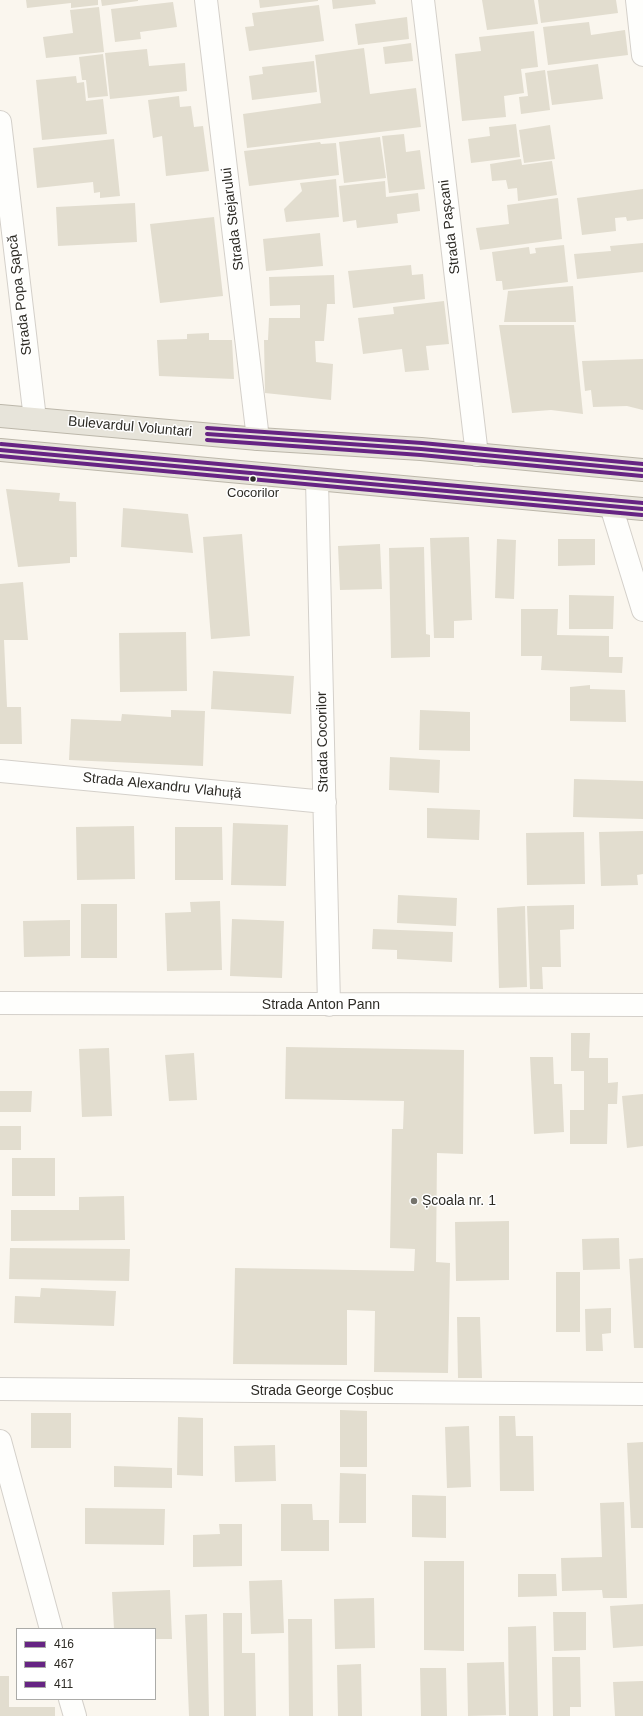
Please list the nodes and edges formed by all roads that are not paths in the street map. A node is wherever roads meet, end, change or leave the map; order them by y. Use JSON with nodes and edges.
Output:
{"nodes":[{"id":1,"x":206,"y":0,"type":"edge"},
{"id":2,"x":423,"y":0,"type":"edge"},
{"id":3,"x":637,"y":0,"type":"edge"},
{"id":4,"x":643,"y":55,"type":"edge"},
{"id":5,"x":0,"y":122,"type":"edge"},
{"id":6,"x":0,"y":416,"type":"edge"},
{"id":7,"x":35,"y":419,"type":"junction"},
{"id":8,"x":258,"y":438,"type":"junction"},
{"id":9,"x":0,"y":450,"type":"edge"},
{"id":10,"x":477,"y":455,"type":"junction"},
{"id":11,"x":643,"y":470,"type":"edge"},
{"id":12,"x":317,"y":480,"type":"junction"},
{"id":13,"x":611,"y":506,"type":"junction"},
{"id":14,"x":643,"y":509,"type":"edge"},
{"id":15,"x":643,"y":610,"type":"edge"},
{"id":16,"x":0,"y":771,"type":"edge"},
{"id":17,"x":325,"y":802,"type":"junction"},
{"id":18,"x":0,"y":1003,"type":"edge"},
{"id":19,"x":329,"y":1005,"type":"junction"},
{"id":20,"x":643,"y":1005,"type":"edge"},
{"id":21,"x":0,"y":1389,"type":"edge"},
{"id":22,"x":643,"y":1394,"type":"edge"},
{"id":23,"x":0,"y":1441,"type":"edge"},
{"id":24,"x":51,"y":1628,"type":"edge"},
{"id":25,"x":70,"y":1700,"type":"edge"},
{"id":26,"x":75,"y":1716,"type":"edge"}],
"edges":[{"from":1,"to":8,"type":"street","name":"Strada Stejarului"},
{"from":2,"to":10,"type":"street","name":"Strada Pașcani"},
{"from":3,"to":4,"type":"street"},
{"from":5,"to":7,"type":"street","name":"Strada Popa Șapcă"},
{"from":6,"to":7,"type":"highway","name":"Bulevardul Voluntari"},
{"from":7,"to":8,"type":"highway","name":"Bulevardul Voluntari"},
{"from":8,"to":10,"type":"highway","name":"Bulevardul Voluntari"},
{"from":9,"to":12,"type":"highway"},
{"from":10,"to":11,"type":"highway","name":"Bulevardul Voluntari"},
{"from":12,"to":13,"type":"highway"},
{"from":12,"to":17,"type":"street","name":"Strada Cocorilor"},
{"from":13,"to":14,"type":"highway"},
{"from":13,"to":15,"type":"street"},
{"from":16,"to":17,"type":"street","name":"Strada Alexandru Vlahuță"},
{"from":17,"to":19,"type":"street","name":"Strada Cocorilor"},
{"from":18,"to":19,"type":"street","name":"Strada Anton Pann"},
{"from":19,"to":20,"type":"street","name":"Strada Anton Pann"},
{"from":21,"to":22,"type":"street","name":"Strada George Coșbuc"},
{"from":23,"to":24,"type":"street"},
{"from":25,"to":26,"type":"street"}]}
